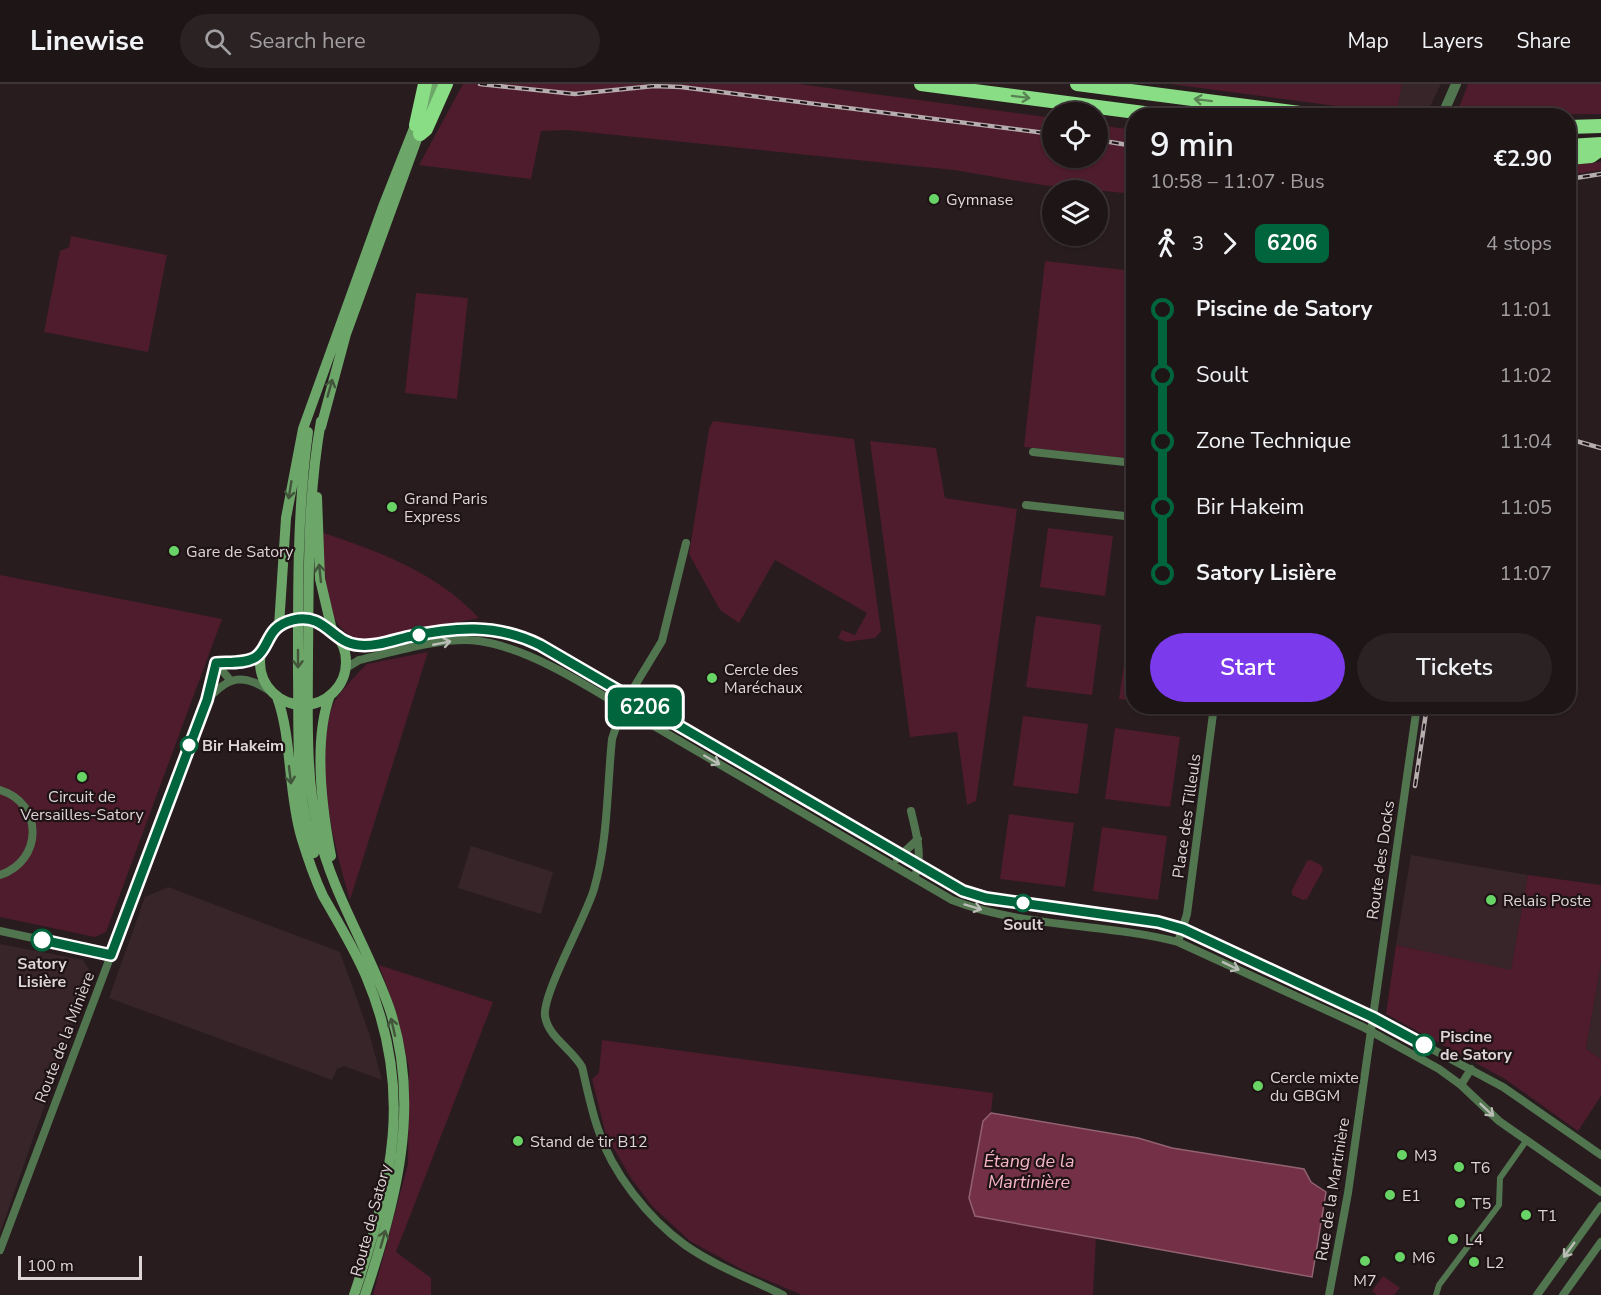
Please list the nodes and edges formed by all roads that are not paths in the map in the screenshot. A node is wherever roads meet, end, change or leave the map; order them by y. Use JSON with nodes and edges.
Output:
{"nodes":[{"id":1,"x":425,"y":84,"type":"edge"},
{"id":2,"x":430,"y":84,"type":"edge"},
{"id":3,"x":437,"y":84,"type":"edge"},
{"id":4,"x":446,"y":84,"type":"edge"},
{"id":5,"x":921,"y":84,"type":"edge"},
{"id":6,"x":1077,"y":84,"type":"edge"},
{"id":7,"x":1456,"y":84,"type":"edge"},
{"id":8,"x":1262,"y":108,"type":"edge"},
{"id":9,"x":1446,"y":108,"type":"edge"},
{"id":10,"x":1126,"y":111,"type":"edge"},
{"id":11,"x":1601,"y":126,"type":"edge"},
{"id":12,"x":1576,"y":127,"type":"edge"},
{"id":13,"x":418,"y":130,"type":"junction"},
{"id":14,"x":1576,"y":146,"type":"edge"},
{"id":15,"x":1601,"y":147,"type":"edge"},
{"id":16,"x":1576,"y":157,"type":"edge"},
{"id":17,"x":311,"y":414,"type":"junction"},
{"id":18,"x":321,"y":421,"type":"junction"},
{"id":19,"x":1033,"y":452,"type":"dead end"},
{"id":20,"x":1126,"y":462,"type":"edge"},
{"id":21,"x":1026,"y":505,"type":"dead end"},
{"id":22,"x":1126,"y":516,"type":"edge"},
{"id":23,"x":686,"y":543,"type":"dead end"},
{"id":24,"x":283,"y":624,"type":"junction"},
{"id":25,"x":335,"y":634,"type":"junction"},
{"id":26,"x":261,"y":651,"type":"junction"},
{"id":27,"x":216,"y":663,"type":"junction"},
{"id":28,"x":346,"y":668,"type":"junction"},
{"id":29,"x":230,"y":680,"type":"junction"},
{"id":30,"x":277,"y":696,"type":"junction"},
{"id":31,"x":327,"y":697,"type":"junction"},
{"id":32,"x":628,"y":697,"type":"junction"},
{"id":33,"x":207,"y":700,"type":"junction"},
{"id":34,"x":628,"y":711,"type":"junction"},
{"id":35,"x":1213,"y":714,"type":"edge"},
{"id":36,"x":1416,"y":714,"type":"edge"},
{"id":37,"x":0,"y":790,"type":"edge"},
{"id":38,"x":911,"y":812,"type":"dead end"},
{"id":39,"x":918,"y":839,"type":"junction"},
{"id":40,"x":899,"y":856,"type":"junction"},
{"id":41,"x":895,"y":867,"type":"junction"},
{"id":42,"x":919,"y":867,"type":"junction"},
{"id":43,"x":0,"y":875,"type":"edge"},
{"id":44,"x":914,"y":878,"type":"junction"},
{"id":45,"x":346,"y":911,"type":"junction"},
{"id":46,"x":1105,"y":914,"type":"junction"},
{"id":47,"x":1103,"y":928,"type":"junction"},
{"id":48,"x":343,"y":929,"type":"junction"},
{"id":49,"x":1183,"y":929,"type":"junction"},
{"id":50,"x":0,"y":931,"type":"edge"},
{"id":51,"x":1178,"y":942,"type":"junction"},
{"id":52,"x":111,"y":955,"type":"junction"},
{"id":53,"x":1372,"y":1017,"type":"junction"},
{"id":54,"x":1370,"y":1031,"type":"junction"},
{"id":55,"x":1472,"y":1069,"type":"junction"},
{"id":56,"x":1461,"y":1085,"type":"junction"},
{"id":57,"x":1526,"y":1141,"type":"junction"},
{"id":58,"x":1601,"y":1155,"type":"edge"},
{"id":59,"x":1601,"y":1192,"type":"edge"},
{"id":60,"x":1601,"y":1206,"type":"edge"},
{"id":61,"x":1601,"y":1242,"type":"edge"},
{"id":62,"x":0,"y":1250,"type":"edge"},
{"id":63,"x":354,"y":1295,"type":"edge"},
{"id":64,"x":365,"y":1295,"type":"edge"},
{"id":65,"x":783,"y":1295,"type":"edge"},
{"id":66,"x":1329,"y":1295,"type":"edge"},
{"id":67,"x":1436,"y":1295,"type":"edge"},
{"id":68,"x":1537,"y":1295,"type":"edge"},
{"id":69,"x":1563,"y":1295,"type":"edge"}],
"edges":[{"from":1,"to":13,"type":"highway"},
{"from":2,"to":13,"type":"main road"},
{"from":3,"to":13,"type":"main road"},
{"from":4,"to":13,"type":"highway"},
{"from":5,"to":10,"type":"highway","one_way":true},
{"from":8,"to":6,"type":"highway","one_way":true},
{"from":7,"to":9,"type":"street"},
{"from":11,"to":12,"type":"highway"},
{"from":13,"to":17,"type":"main road"},
{"from":18,"to":13,"type":"main road","one_way":true},
{"from":14,"to":15,"type":"highway"},
{"from":15,"to":16,"type":"highway"},
{"from":17,"to":24,"type":"main road","one_way":true},
{"from":17,"to":48,"type":"main road","one_way":true},
{"from":25,"to":18,"type":"main road","one_way":true},
{"from":18,"to":45,"type":"main road"},
{"from":19,"to":20,"type":"street"},
{"from":21,"to":22,"type":"street"},
{"from":23,"to":32,"type":"street"},
{"from":24,"to":25,"type":"main road"},
{"from":24,"to":26,"type":"main road"},
{"from":25,"to":28,"type":"main road"},
{"from":25,"to":32,"type":"street"},
{"from":26,"to":27,"type":"street"},
{"from":26,"to":30,"type":"main road"},
{"from":27,"to":29,"type":"street"},
{"from":27,"to":33,"type":"street","name":"Route de la Minière"},
{"from":28,"to":31,"type":"main road"},
{"from":28,"to":34,"type":"street","one_way":true},
{"from":29,"to":30,"type":"street"},
{"from":29,"to":33,"type":"street"},
{"from":30,"to":31,"type":"main road"},
{"from":30,"to":48,"type":"main road","one_way":true},
{"from":31,"to":45,"type":"main road"},
{"from":32,"to":40,"type":"street"},
{"from":33,"to":52,"type":"street","name":"Route de la Minière"},
{"from":34,"to":41,"type":"street","one_way":true},
{"from":34,"to":65,"type":"street"},
{"from":35,"to":49,"type":"street","name":"Place des Tilleuls"},
{"from":36,"to":53,"type":"street","name":"Route des Docks"},
{"from":37,"to":43,"type":"street"},
{"from":38,"to":39,"type":"street"},
{"from":39,"to":40,"type":"street"},
{"from":39,"to":42,"type":"street"},
{"from":40,"to":41,"type":"street"},
{"from":40,"to":42,"type":"street"},
{"from":41,"to":44,"type":"street"},
{"from":42,"to":44,"type":"street"},
{"from":42,"to":46,"type":"street"},
{"from":44,"to":47,"type":"street","one_way":true},
{"from":64,"to":45,"type":"main road","name":"Route de Satory","one_way":true},
{"from":46,"to":47,"type":"street"},
{"from":46,"to":49,"type":"street"},
{"from":47,"to":51,"type":"street"},
{"from":48,"to":63,"type":"main road","name":"Route de Satory"},
{"from":49,"to":51,"type":"street","name":"Place des Tilleuls"},
{"from":49,"to":53,"type":"street"},
{"from":50,"to":52,"type":"street"},
{"from":51,"to":54,"type":"street","one_way":true},
{"from":52,"to":62,"type":"street","name":"Route de la Minière"},
{"from":53,"to":54,"type":"street","name":"Rue de la Martinière"},
{"from":53,"to":55,"type":"street"},
{"from":54,"to":56,"type":"street"},
{"from":54,"to":66,"type":"street","name":"Rue de la Martinière"},
{"from":55,"to":56,"type":"street"},
{"from":55,"to":58,"type":"street"},
{"from":56,"to":57,"type":"street","one_way":true},
{"from":57,"to":59,"type":"street"},
{"from":57,"to":67,"type":"street"},
{"from":60,"to":68,"type":"street","one_way":true},
{"from":61,"to":69,"type":"street"}]}
